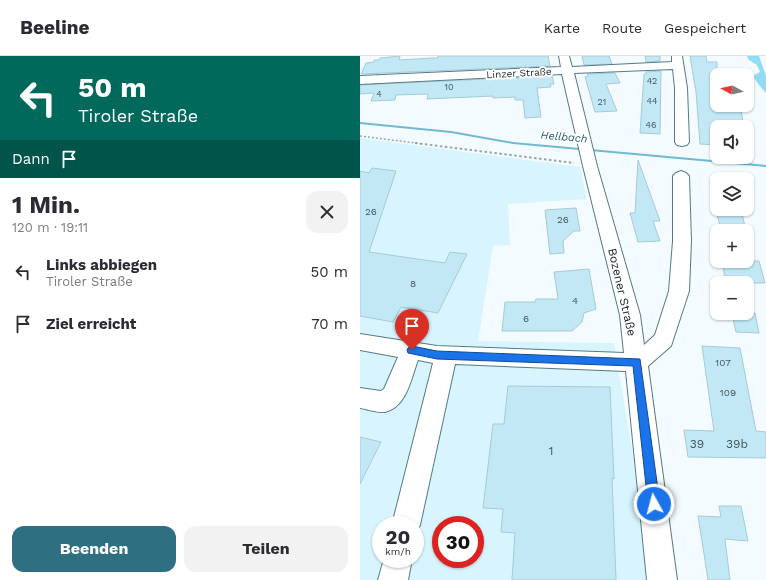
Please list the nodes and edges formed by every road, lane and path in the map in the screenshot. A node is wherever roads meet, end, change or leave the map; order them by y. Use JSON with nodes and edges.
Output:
{"nodes":[{"id":1,"x":564,"y":56,"type":"edge"},
{"id":2,"x":678,"y":61,"type":"edge"},
{"id":3,"x":568,"y":70,"type":"junction"},
{"id":4,"x":360,"y":80,"type":"edge"},
{"id":5,"x":360,"y":136,"type":"edge"},
{"id":6,"x":682,"y":142,"type":"dead end"},
{"id":7,"x":587,"y":154,"type":"junction"},
{"id":8,"x":681,"y":176,"type":"dead end"},
{"id":9,"x":360,"y":342,"type":"edge"},
{"id":10,"x":412,"y":350,"type":"junction"},
{"id":11,"x":446,"y":355,"type":"junction"},
{"id":12,"x":637,"y":362,"type":"junction"},
{"id":13,"x":360,"y":398,"type":"edge"},
{"id":14,"x":408,"y":516,"type":"edge"},
{"id":15,"x":396,"y":568,"type":"edge"},
{"id":16,"x":393,"y":580,"type":"edge"},
{"id":17,"x":662,"y":580,"type":"edge"}],
"edges":[{"from":1,"to":3,"type":"street","name":"Bozener Straße"},
{"from":2,"to":3,"type":"street","name":"Linzer Straße"},
{"from":2,"to":6,"type":"street"},
{"from":3,"to":4,"type":"street","name":"Linzer Straße"},
{"from":3,"to":7,"type":"street","name":"Bozener Straße"},
{"from":5,"to":7,"type":"path"},
{"from":7,"to":12,"type":"street","name":"Bozener Straße"},
{"from":8,"to":12,"type":"street"},
{"from":9,"to":10,"type":"street"},
{"from":10,"to":11,"type":"street"},
{"from":10,"to":13,"type":"street"},
{"from":11,"to":12,"type":"street"},
{"from":11,"to":14,"type":"street"},
{"from":12,"to":17,"type":"street","name":"Bozener Straße"},
{"from":15,"to":16,"type":"street"}]}
